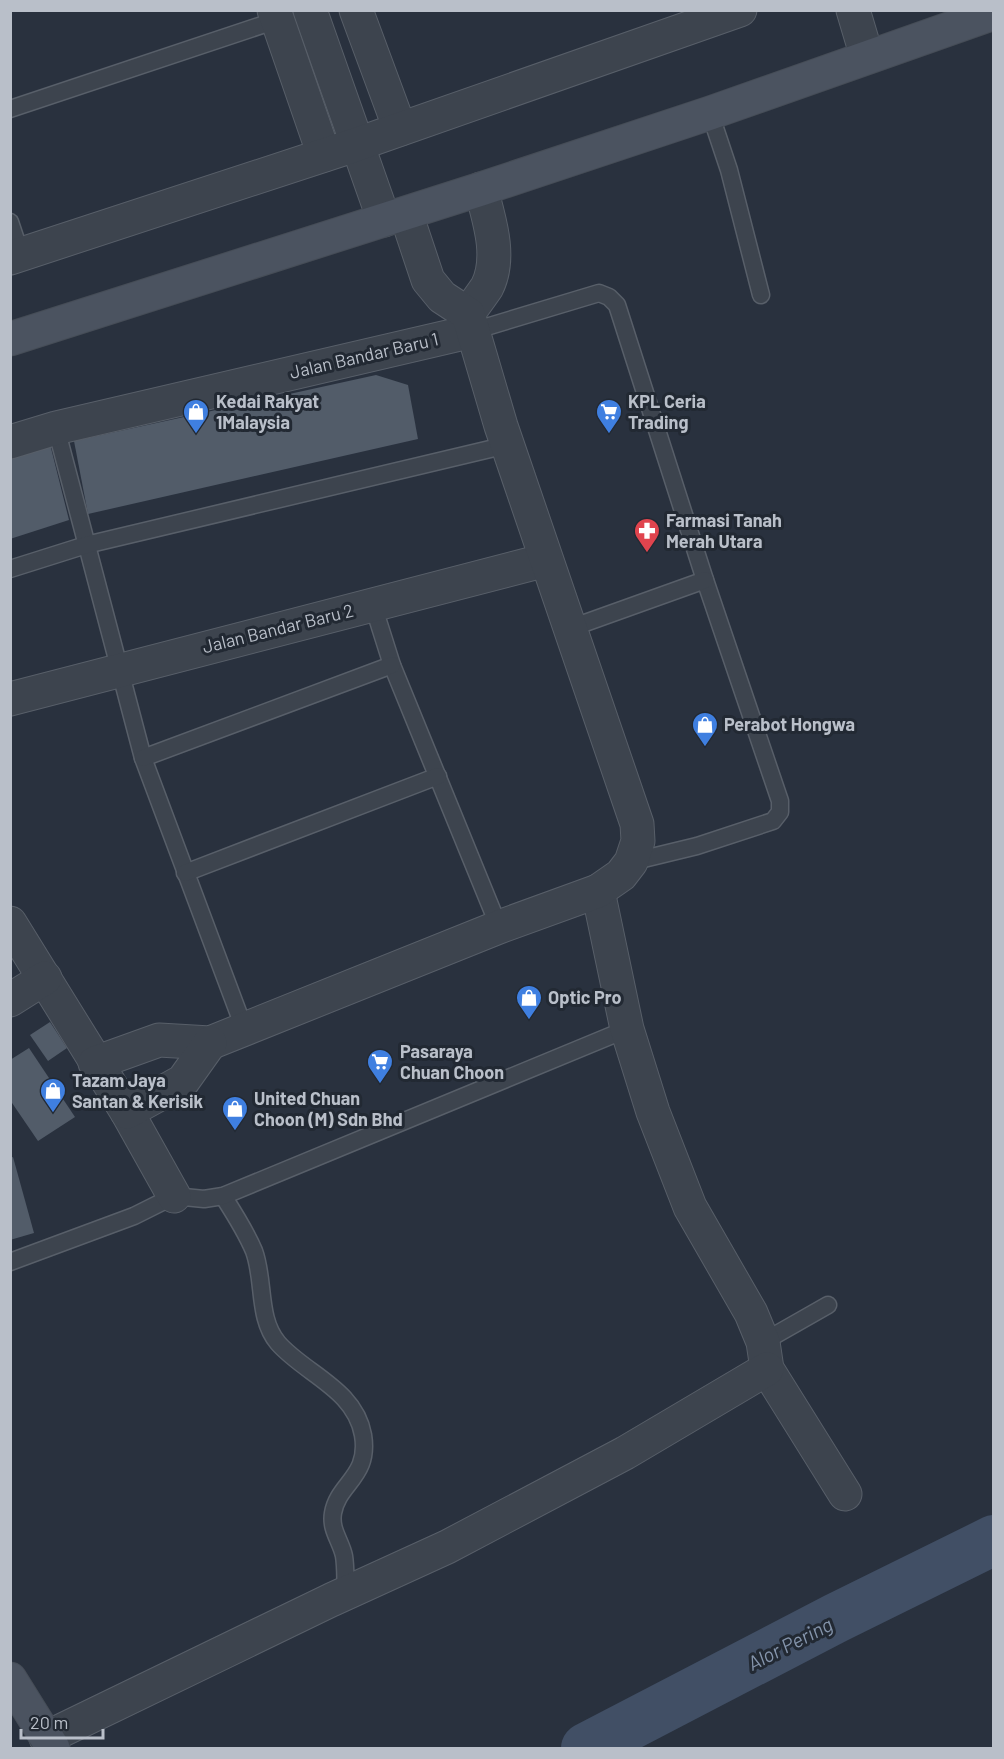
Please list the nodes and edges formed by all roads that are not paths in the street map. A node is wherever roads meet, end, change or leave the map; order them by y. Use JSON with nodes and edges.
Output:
{"nodes":[{"id":1,"x":310,"y":10,"type":"edge"},
{"id":2,"x":356,"y":10,"type":"edge"},
{"id":3,"x":740,"y":10,"type":"edge"},
{"id":4,"x":853,"y":10,"type":"edge"},
{"id":5,"x":993,"y":13,"type":"edge"},
{"id":6,"x":275,"y":15,"type":"edge"},
{"id":7,"x":867,"y":57,"type":"junction"},
{"id":8,"x":10,"y":109,"type":"edge"},
{"id":9,"x":710,"y":113,"type":"junction"},
{"id":10,"x":400,"y":129,"type":"junction"},
{"id":11,"x":358,"y":144,"type":"junction"},
{"id":12,"x":324,"y":155,"type":"junction"},
{"id":13,"x":482,"y":189,"type":"junction"},
{"id":14,"x":395,"y":217,"type":"junction"},
{"id":15,"x":10,"y":222,"type":"edge"},
{"id":16,"x":16,"y":256,"type":"edge"},
{"id":17,"x":761,"y":296,"type":"dead end"},
{"id":18,"x":471,"y":323,"type":"junction"},
{"id":19,"x":10,"y":339,"type":"edge"},
{"id":20,"x":56,"y":428,"type":"junction"},
{"id":21,"x":10,"y":442,"type":"edge"},
{"id":22,"x":507,"y":445,"type":"junction"},
{"id":23,"x":86,"y":545,"type":"junction"},
{"id":24,"x":546,"y":560,"type":"junction"},
{"id":25,"x":10,"y":569,"type":"edge"},
{"id":26,"x":705,"y":580,"type":"junction"},
{"id":27,"x":373,"y":605,"type":"junction"},
{"id":28,"x":571,"y":628,"type":"junction"},
{"id":29,"x":392,"y":664,"type":"junction"},
{"id":30,"x":118,"y":670,"type":"junction"},
{"id":31,"x":10,"y":699,"type":"edge"},
{"id":32,"x":143,"y":758,"type":"junction"},
{"id":33,"x":438,"y":776,"type":"junction"},
{"id":34,"x":631,"y":862,"type":"junction"},
{"id":35,"x":185,"y":873,"type":"junction"},
{"id":36,"x":598,"y":891,"type":"junction"},
{"id":37,"x":10,"y":923,"type":"edge"},
{"id":38,"x":499,"y":927,"type":"junction"},
{"id":39,"x":45,"y":978,"type":"junction"},
{"id":40,"x":10,"y":1000,"type":"edge"},
{"id":41,"x":244,"y":1028,"type":"junction"},
{"id":42,"x":627,"y":1029,"type":"junction"},
{"id":43,"x":210,"y":1043,"type":"junction"},
{"id":44,"x":95,"y":1063,"type":"junction"},
{"id":45,"x":127,"y":1113,"type":"junction"},
{"id":46,"x":174,"y":1196,"type":"junction"},
{"id":47,"x":223,"y":1196,"type":"junction"},
{"id":48,"x":10,"y":1262,"type":"edge"},
{"id":49,"x":828,"y":1305,"type":"dead end"},
{"id":50,"x":765,"y":1355,"type":"junction"},
{"id":51,"x":845,"y":1494,"type":"dead end"},
{"id":52,"x":346,"y":1593,"type":"junction"},
{"id":53,"x":10,"y":1679,"type":"edge"},
{"id":54,"x":49,"y":1743,"type":"edge"}],
"edges":[{"from":1,"to":11,"type":"street"},
{"from":2,"to":10,"type":"street"},
{"from":3,"to":10,"type":"street"},
{"from":4,"to":7,"type":"street"},
{"from":5,"to":7,"type":"main road"},
{"from":6,"to":8,"type":"lane"},
{"from":6,"to":12,"type":"street"},
{"from":7,"to":9,"type":"main road"},
{"from":9,"to":13,"type":"main road"},
{"from":9,"to":17,"type":"lane"},
{"from":10,"to":11,"type":"street"},
{"from":11,"to":12,"type":"street"},
{"from":11,"to":14,"type":"street"},
{"from":12,"to":16,"type":"street"},
{"from":13,"to":14,"type":"main road"},
{"from":13,"to":18,"type":"street"},
{"from":14,"to":18,"type":"street"},
{"from":14,"to":19,"type":"main road"},
{"from":15,"to":16,"type":"lane"},
{"from":18,"to":20,"type":"street","name":"Jalan Bandar Baru 1"},
{"from":18,"to":22,"type":"street"},
{"from":18,"to":26,"type":"lane"},
{"from":20,"to":21,"type":"street","name":"Jalan Bandar Baru 1"},
{"from":20,"to":23,"type":"lane"},
{"from":22,"to":23,"type":"lane"},
{"from":22,"to":24,"type":"street"},
{"from":23,"to":25,"type":"lane"},
{"from":23,"to":30,"type":"lane"},
{"from":24,"to":27,"type":"street","name":"Jalan Bandar Baru 2"},
{"from":24,"to":28,"type":"street"},
{"from":26,"to":28,"type":"lane"},
{"from":26,"to":34,"type":"lane"},
{"from":27,"to":29,"type":"lane"},
{"from":27,"to":30,"type":"street","name":"Jalan Bandar Baru 2"},
{"from":28,"to":34,"type":"street"},
{"from":29,"to":32,"type":"lane"},
{"from":29,"to":33,"type":"lane"},
{"from":30,"to":31,"type":"street","name":"Jalan Bandar Baru 2"},
{"from":30,"to":32,"type":"lane"},
{"from":32,"to":35,"type":"lane"},
{"from":33,"to":35,"type":"lane"},
{"from":33,"to":38,"type":"lane"},
{"from":34,"to":36,"type":"street"},
{"from":35,"to":41,"type":"lane"},
{"from":36,"to":38,"type":"street"},
{"from":36,"to":42,"type":"street"},
{"from":37,"to":39,"type":"street"},
{"from":38,"to":41,"type":"street"},
{"from":39,"to":40,"type":"street"},
{"from":39,"to":44,"type":"street"},
{"from":41,"to":43,"type":"street"},
{"from":42,"to":47,"type":"lane"},
{"from":42,"to":50,"type":"street"},
{"from":43,"to":44,"type":"street"},
{"from":43,"to":45,"type":"street"},
{"from":44,"to":45,"type":"street"},
{"from":45,"to":46,"type":"street"},
{"from":46,"to":47,"type":"lane"},
{"from":46,"to":48,"type":"lane"},
{"from":47,"to":52,"type":"lane"},
{"from":49,"to":50,"type":"lane"},
{"from":50,"to":51,"type":"street"},
{"from":50,"to":52,"type":"street"},
{"from":52,"to":54,"type":"street"},
{"from":53,"to":54,"type":"main road"}]}
